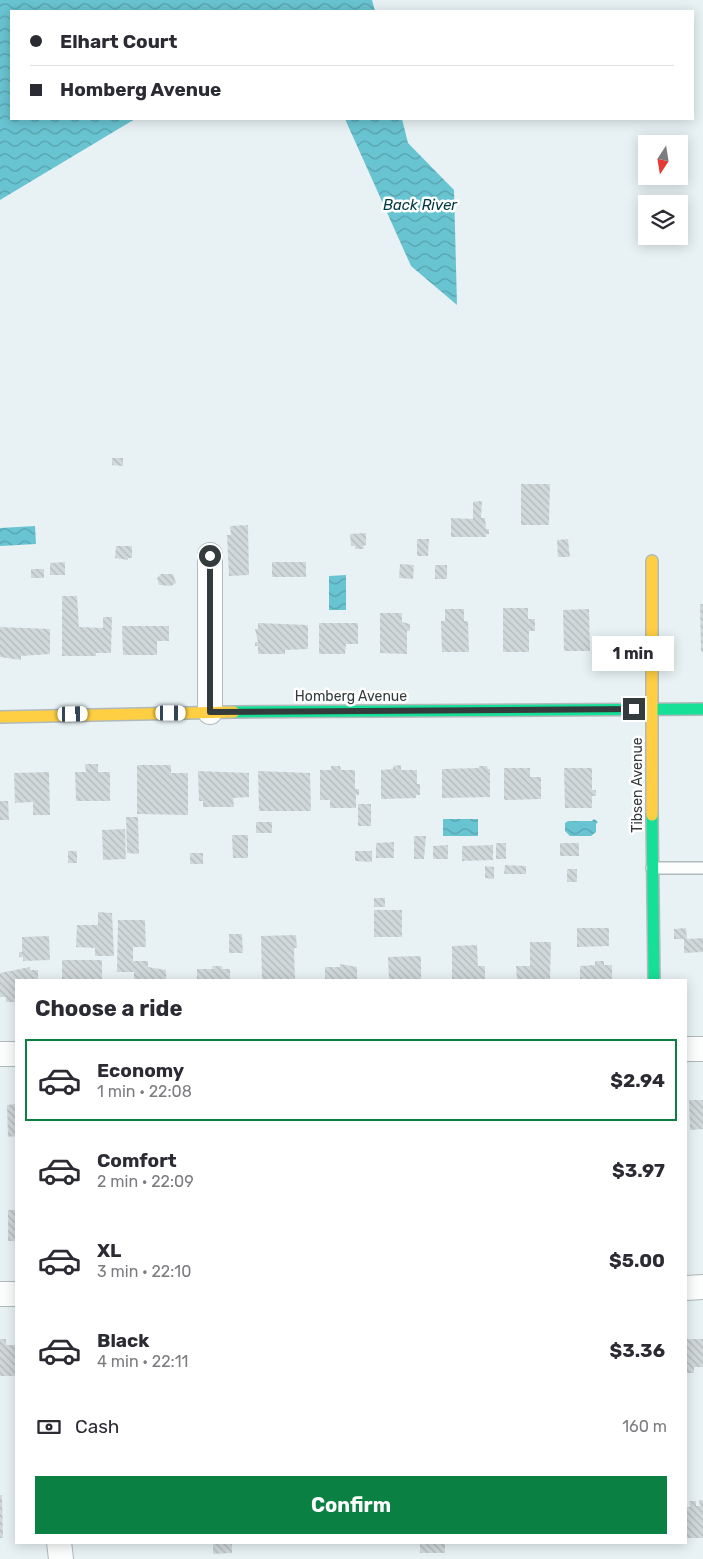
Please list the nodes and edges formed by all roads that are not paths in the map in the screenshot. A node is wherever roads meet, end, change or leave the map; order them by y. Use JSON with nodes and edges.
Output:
{"nodes":[{"id":1,"x":210,"y":556,"type":"dead end"},
{"id":2,"x":652,"y":561,"type":"dead end"},
{"id":3,"x":653,"y":709,"type":"junction"},
{"id":4,"x":703,"y":709,"type":"edge"},
{"id":5,"x":210,"y":712,"type":"junction"},
{"id":6,"x":0,"y":717,"type":"edge"},
{"id":7,"x":652,"y":868,"type":"junction"},
{"id":8,"x":703,"y":868,"type":"edge"},
{"id":9,"x":654,"y":979,"type":"edge"},
{"id":10,"x":703,"y":1048,"type":"edge"},
{"id":11,"x":687,"y":1049,"type":"edge"},
{"id":12,"x":0,"y":1054,"type":"edge"},
{"id":13,"x":15,"y":1054,"type":"edge"},
{"id":14,"x":703,"y":1287,"type":"edge"},
{"id":15,"x":687,"y":1288,"type":"edge"},
{"id":16,"x":0,"y":1294,"type":"edge"},
{"id":17,"x":15,"y":1294,"type":"edge"},
{"id":18,"x":60,"y":1544,"type":"edge"},
{"id":19,"x":61,"y":1559,"type":"edge"}],
"edges":[{"from":1,"to":5,"type":"street"},
{"from":2,"to":3,"type":"street","name":"Tibsen Avenue"},
{"from":3,"to":4,"type":"street","name":"Homberg Avenue"},
{"from":3,"to":5,"type":"street","name":"Homberg Avenue"},
{"from":3,"to":7,"type":"street","name":"Tibsen Avenue"},
{"from":5,"to":6,"type":"street","name":"Homberg Avenue"},
{"from":7,"to":8,"type":"lane"},
{"from":7,"to":9,"type":"street","name":"Tibsen Avenue"},
{"from":10,"to":11,"type":"street"},
{"from":12,"to":13,"type":"street"},
{"from":14,"to":15,"type":"street"},
{"from":16,"to":17,"type":"street"},
{"from":18,"to":19,"type":"street"}]}
